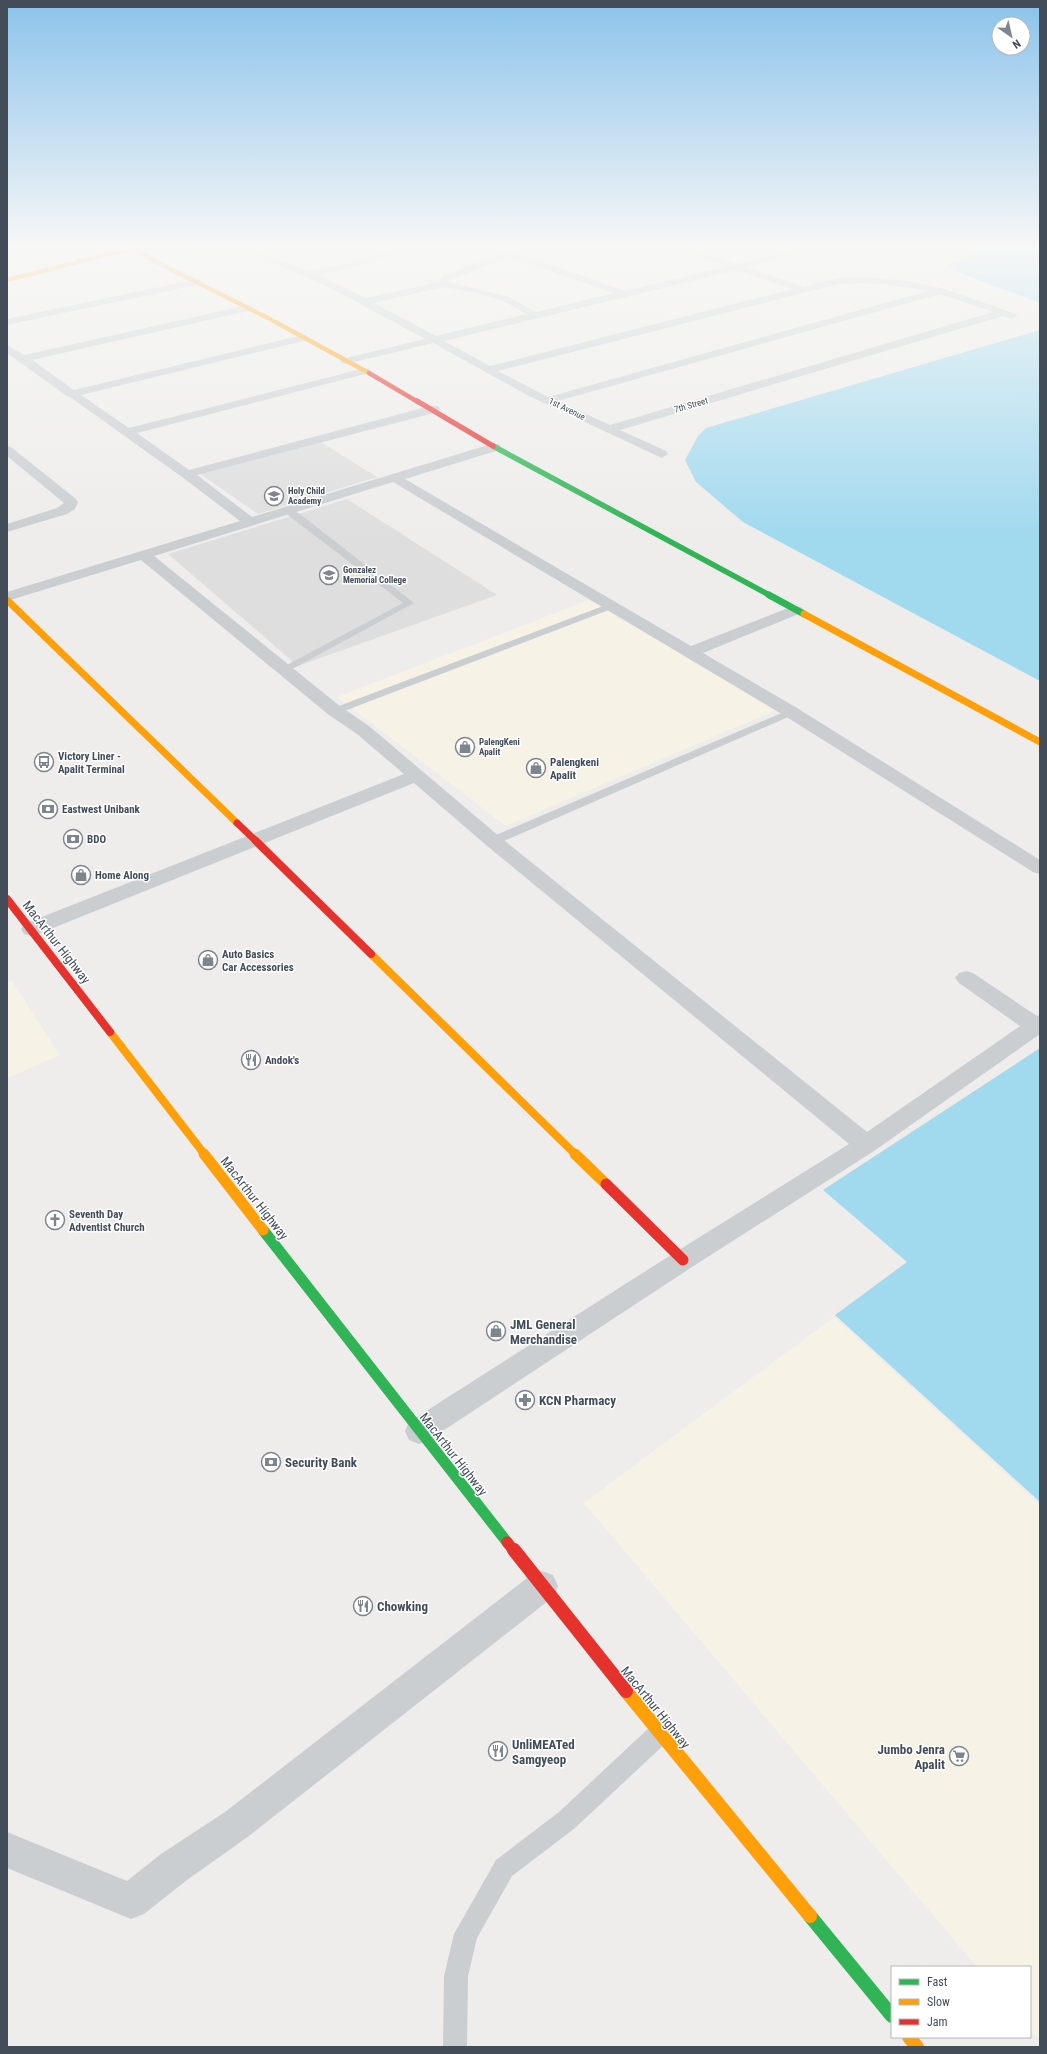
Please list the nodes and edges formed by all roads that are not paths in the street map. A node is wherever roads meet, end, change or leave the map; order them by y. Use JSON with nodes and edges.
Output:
{"nodes":[{"id":1,"x":85,"y":345,"type":"edge"},
{"id":2,"x":274,"y":345,"type":"edge"},
{"id":3,"x":316,"y":345,"type":"edge"},
{"id":4,"x":416,"y":345,"type":"edge"},
{"id":5,"x":445,"y":345,"type":"edge"},
{"id":6,"x":586,"y":345,"type":"edge"},
{"id":7,"x":746,"y":345,"type":"edge"},
{"id":8,"x":903,"y":345,"type":"edge"},
{"id":9,"x":7,"y":348,"type":"edge"},
{"id":10,"x":22,"y":359,"type":"junction"},
{"id":11,"x":346,"y":361,"type":"junction"},
{"id":12,"x":489,"y":370,"type":"junction"},
{"id":13,"x":365,"y":371,"type":"junction"},
{"id":14,"x":70,"y":394,"type":"junction"},
{"id":15,"x":549,"y":400,"type":"junction"},
{"id":16,"x":434,"y":409,"type":"junction"},
{"id":17,"x":610,"y":429,"type":"junction"},
{"id":18,"x":126,"y":432,"type":"junction"},
{"id":19,"x":495,"y":447,"type":"junction"},
{"id":20,"x":7,"y":450,"type":"edge"},
{"id":21,"x":662,"y":454,"type":"dead end"},
{"id":22,"x":187,"y":474,"type":"junction"},
{"id":23,"x":395,"y":478,"type":"junction"},
{"id":24,"x":287,"y":510,"type":"junction"},
{"id":25,"x":250,"y":522,"type":"junction"},
{"id":26,"x":7,"y":528,"type":"edge"},
{"id":27,"x":142,"y":554,"type":"junction"},
{"id":28,"x":7,"y":597,"type":"edge"},
{"id":29,"x":7,"y":600,"type":"edge"},
{"id":30,"x":611,"y":606,"type":"junction"},
{"id":31,"x":796,"y":610,"type":"junction"},
{"id":32,"x":691,"y":652,"type":"junction"},
{"id":33,"x":285,"y":670,"type":"junction"},
{"id":34,"x":335,"y":710,"type":"junction"},
{"id":35,"x":791,"y":712,"type":"junction"},
{"id":36,"x":1040,"y":742,"type":"edge"},
{"id":37,"x":417,"y":775,"type":"junction"},
{"id":38,"x":255,"y":840,"type":"junction"},
{"id":39,"x":493,"y":841,"type":"junction"},
{"id":40,"x":1040,"y":868,"type":"edge"},
{"id":41,"x":7,"y":899,"type":"edge"},
{"id":42,"x":31,"y":929,"type":"junction"},
{"id":43,"x":966,"y":978,"type":"dead end"},
{"id":44,"x":1038,"y":1024,"type":"edge"},
{"id":45,"x":866,"y":1145,"type":"junction"},
{"id":46,"x":683,"y":1260,"type":"junction"},
{"id":47,"x":419,"y":1431,"type":"junction"},
{"id":48,"x":542,"y":1586,"type":"junction"},
{"id":49,"x":660,"y":1733,"type":"junction"},
{"id":50,"x":7,"y":1850,"type":"edge"},
{"id":51,"x":891,"y":2015,"type":"edge"},
{"id":52,"x":910,"y":2038,"type":"edge"},
{"id":53,"x":455,"y":2047,"type":"edge"},
{"id":54,"x":917,"y":2047,"type":"edge"}],
"edges":[{"from":1,"to":10,"type":"street"},
{"from":2,"to":14,"type":"street"},
{"from":3,"to":11,"type":"main road"},
{"from":4,"to":11,"type":"street"},
{"from":5,"to":12,"type":"street","name":"1st Avenue"},
{"from":6,"to":12,"type":"street"},
{"from":7,"to":15,"type":"street"},
{"from":8,"to":17,"type":"street","name":"7th Street"},
{"from":9,"to":10,"type":"street"},
{"from":10,"to":14,"type":"street"},
{"from":11,"to":13,"type":"main road"},
{"from":12,"to":15,"type":"street","name":"1st Avenue"},
{"from":13,"to":16,"type":"main road"},
{"from":13,"to":18,"type":"street"},
{"from":14,"to":18,"type":"street"},
{"from":15,"to":17,"type":"street","name":"1st Avenue"},
{"from":16,"to":19,"type":"main road"},
{"from":16,"to":22,"type":"street"},
{"from":17,"to":21,"type":"street","name":"1st Avenue"},
{"from":18,"to":22,"type":"street"},
{"from":19,"to":23,"type":"street"},
{"from":19,"to":31,"type":"main road"},
{"from":20,"to":26,"type":"street"},
{"from":22,"to":25,"type":"street"},
{"from":23,"to":24,"type":"street"},
{"from":23,"to":30,"type":"street"},
{"from":24,"to":25,"type":"street"},
{"from":24,"to":33,"type":"lane"},
{"from":25,"to":27,"type":"street"},
{"from":27,"to":28,"type":"street"},
{"from":27,"to":33,"type":"street"},
{"from":29,"to":38,"type":"main road"},
{"from":30,"to":32,"type":"street"},
{"from":30,"to":34,"type":"lane"},
{"from":31,"to":32,"type":"street"},
{"from":31,"to":36,"type":"main road"},
{"from":32,"to":35,"type":"street"},
{"from":33,"to":34,"type":"street"},
{"from":34,"to":37,"type":"street"},
{"from":35,"to":39,"type":"lane"},
{"from":35,"to":40,"type":"street"},
{"from":37,"to":38,"type":"street"},
{"from":37,"to":39,"type":"street"},
{"from":38,"to":42,"type":"street"},
{"from":38,"to":46,"type":"main road"},
{"from":39,"to":45,"type":"street"},
{"from":41,"to":42,"type":"main road","name":"MacArthur Highway"},
{"from":42,"to":47,"type":"main road","name":"MacArthur Highway"},
{"from":43,"to":44,"type":"street"},
{"from":44,"to":45,"type":"street"},
{"from":45,"to":46,"type":"street"},
{"from":46,"to":47,"type":"street"},
{"from":47,"to":48,"type":"main road","name":"MacArthur Highway"},
{"from":48,"to":49,"type":"main road","name":"MacArthur Highway"},
{"from":48,"to":50,"type":"street"},
{"from":49,"to":51,"type":"main road","name":"MacArthur Highway"},
{"from":49,"to":53,"type":"lane"},
{"from":52,"to":54,"type":"main road"}]}
